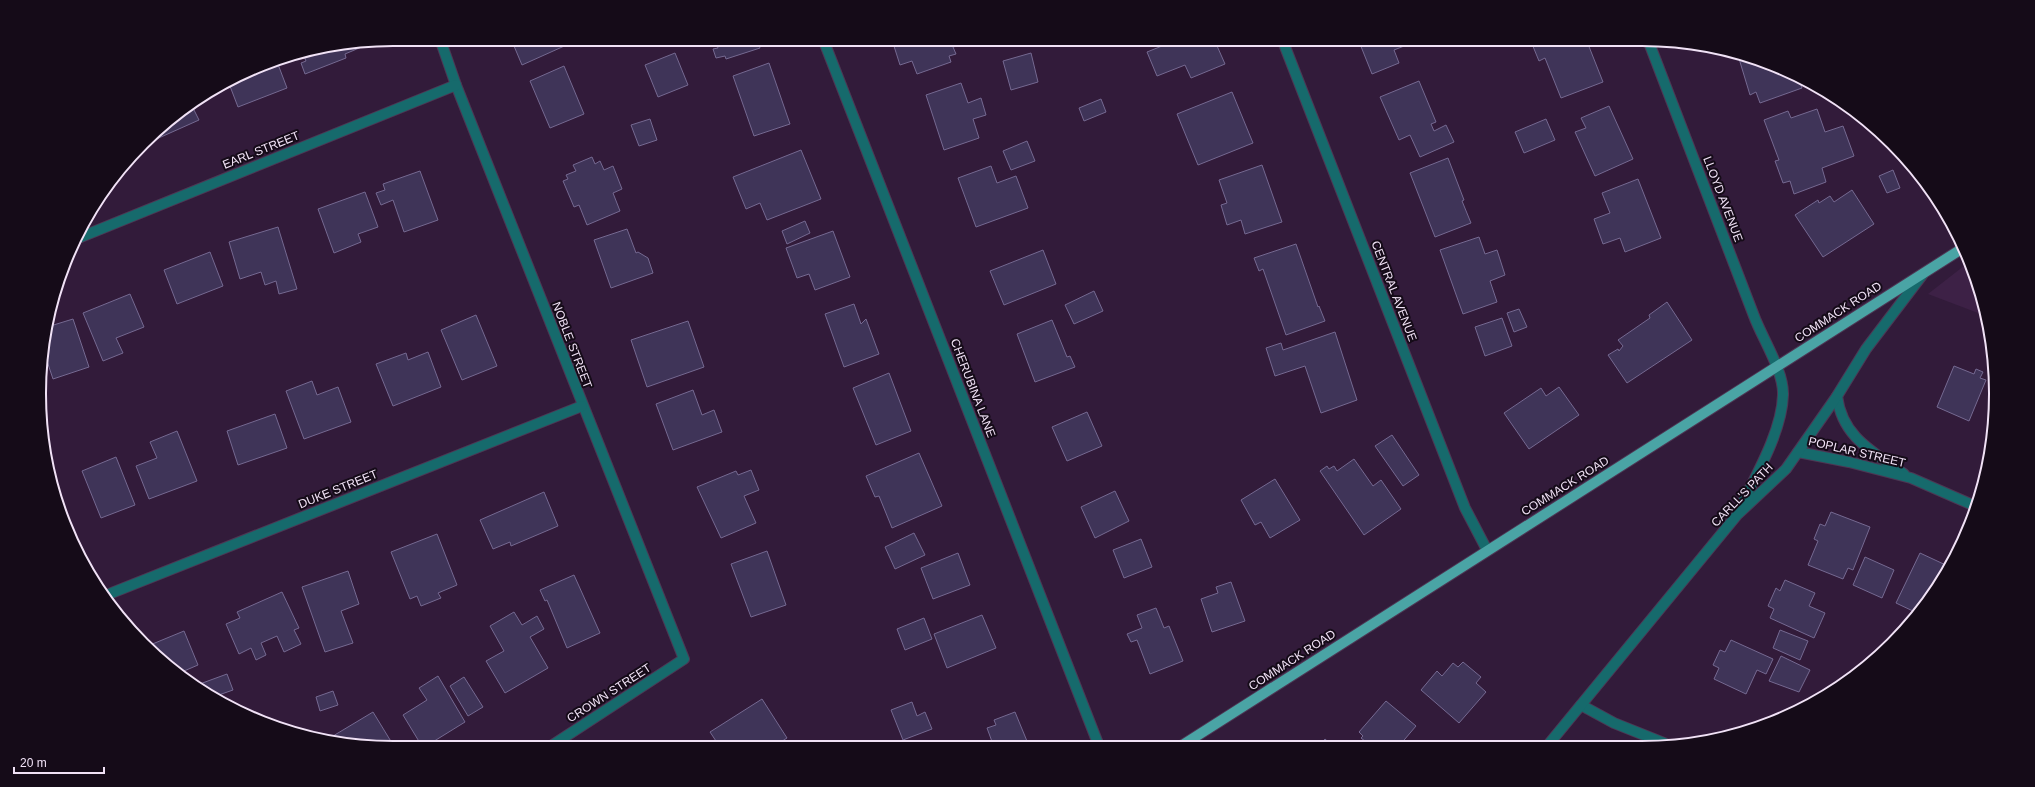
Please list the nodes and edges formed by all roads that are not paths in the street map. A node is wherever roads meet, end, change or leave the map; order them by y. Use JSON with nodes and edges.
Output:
{"nodes":[{"id":1,"x":442,"y":46,"type":"edge"},
{"id":2,"x":826,"y":46,"type":"edge"},
{"id":3,"x":1285,"y":46,"type":"edge"},
{"id":4,"x":1650,"y":46,"type":"edge"},
{"id":5,"x":456,"y":85,"type":"junction"},
{"id":6,"x":84,"y":236,"type":"edge"},
{"id":7,"x":1958,"y":251,"type":"edge"},
{"id":8,"x":1926,"y":271,"type":"junction"},
{"id":9,"x":1776,"y":367,"type":"junction"},
{"id":10,"x":1837,"y":396,"type":"junction"},
{"id":11,"x":582,"y":406,"type":"junction"},
{"id":12,"x":1798,"y":452,"type":"junction"},
{"id":13,"x":1911,"y":478,"type":"junction"},
{"id":14,"x":1971,"y":504,"type":"edge"},
{"id":15,"x":1737,"y":515,"type":"junction"},
{"id":16,"x":1487,"y":550,"type":"junction"},
{"id":17,"x":110,"y":594,"type":"edge"},
{"id":18,"x":684,"y":659,"type":"joint"},
{"id":19,"x":1581,"y":704,"type":"junction"},
{"id":20,"x":1658,"y":740,"type":"edge"},
{"id":21,"x":559,"y":741,"type":"edge"},
{"id":22,"x":1097,"y":741,"type":"edge"},
{"id":23,"x":1189,"y":741,"type":"edge"},
{"id":24,"x":1551,"y":741,"type":"edge"}],
"edges":[{"from":1,"to":5,"type":"street","name":"NOBLE STREET"},
{"from":2,"to":22,"type":"street","name":"CHERUBINA LANE"},
{"from":3,"to":16,"type":"street","name":"CENTRAL AVENUE"},
{"from":4,"to":9,"type":"street","name":"LLOYD AVENUE"},
{"from":5,"to":6,"type":"street","name":"EARL STREET"},
{"from":5,"to":11,"type":"street","name":"NOBLE STREET"},
{"from":7,"to":8,"type":"main road","name":"COMMACK ROAD"},
{"from":8,"to":9,"type":"main road","name":"COMMACK ROAD"},
{"from":8,"to":10,"type":"street","name":"CARLL'S PATH"},
{"from":9,"to":15,"type":"street","name":"LLOYD AVENUE"},
{"from":9,"to":16,"type":"main road","name":"COMMACK ROAD"},
{"from":10,"to":12,"type":"street","name":"CARLL'S PATH"},
{"from":10,"to":13,"type":"street","name":"POPLAR STREET"},
{"from":11,"to":17,"type":"street","name":"DUKE STREET"},
{"from":11,"to":18,"type":"street","name":"NOBLE STREET"},
{"from":12,"to":13,"type":"street","name":"POPLAR STREET"},
{"from":12,"to":15,"type":"street","name":"CARLL'S PATH"},
{"from":13,"to":14,"type":"street","name":"POPLAR STREET"},
{"from":15,"to":19,"type":"street","name":"CARLL'S PATH"},
{"from":16,"to":23,"type":"main road","name":"COMMACK ROAD"},
{"from":18,"to":21,"type":"street","name":"CROWN STREET"},
{"from":19,"to":20,"type":"street"},
{"from":19,"to":24,"type":"street","name":"CARLL'S PATH"}]}
